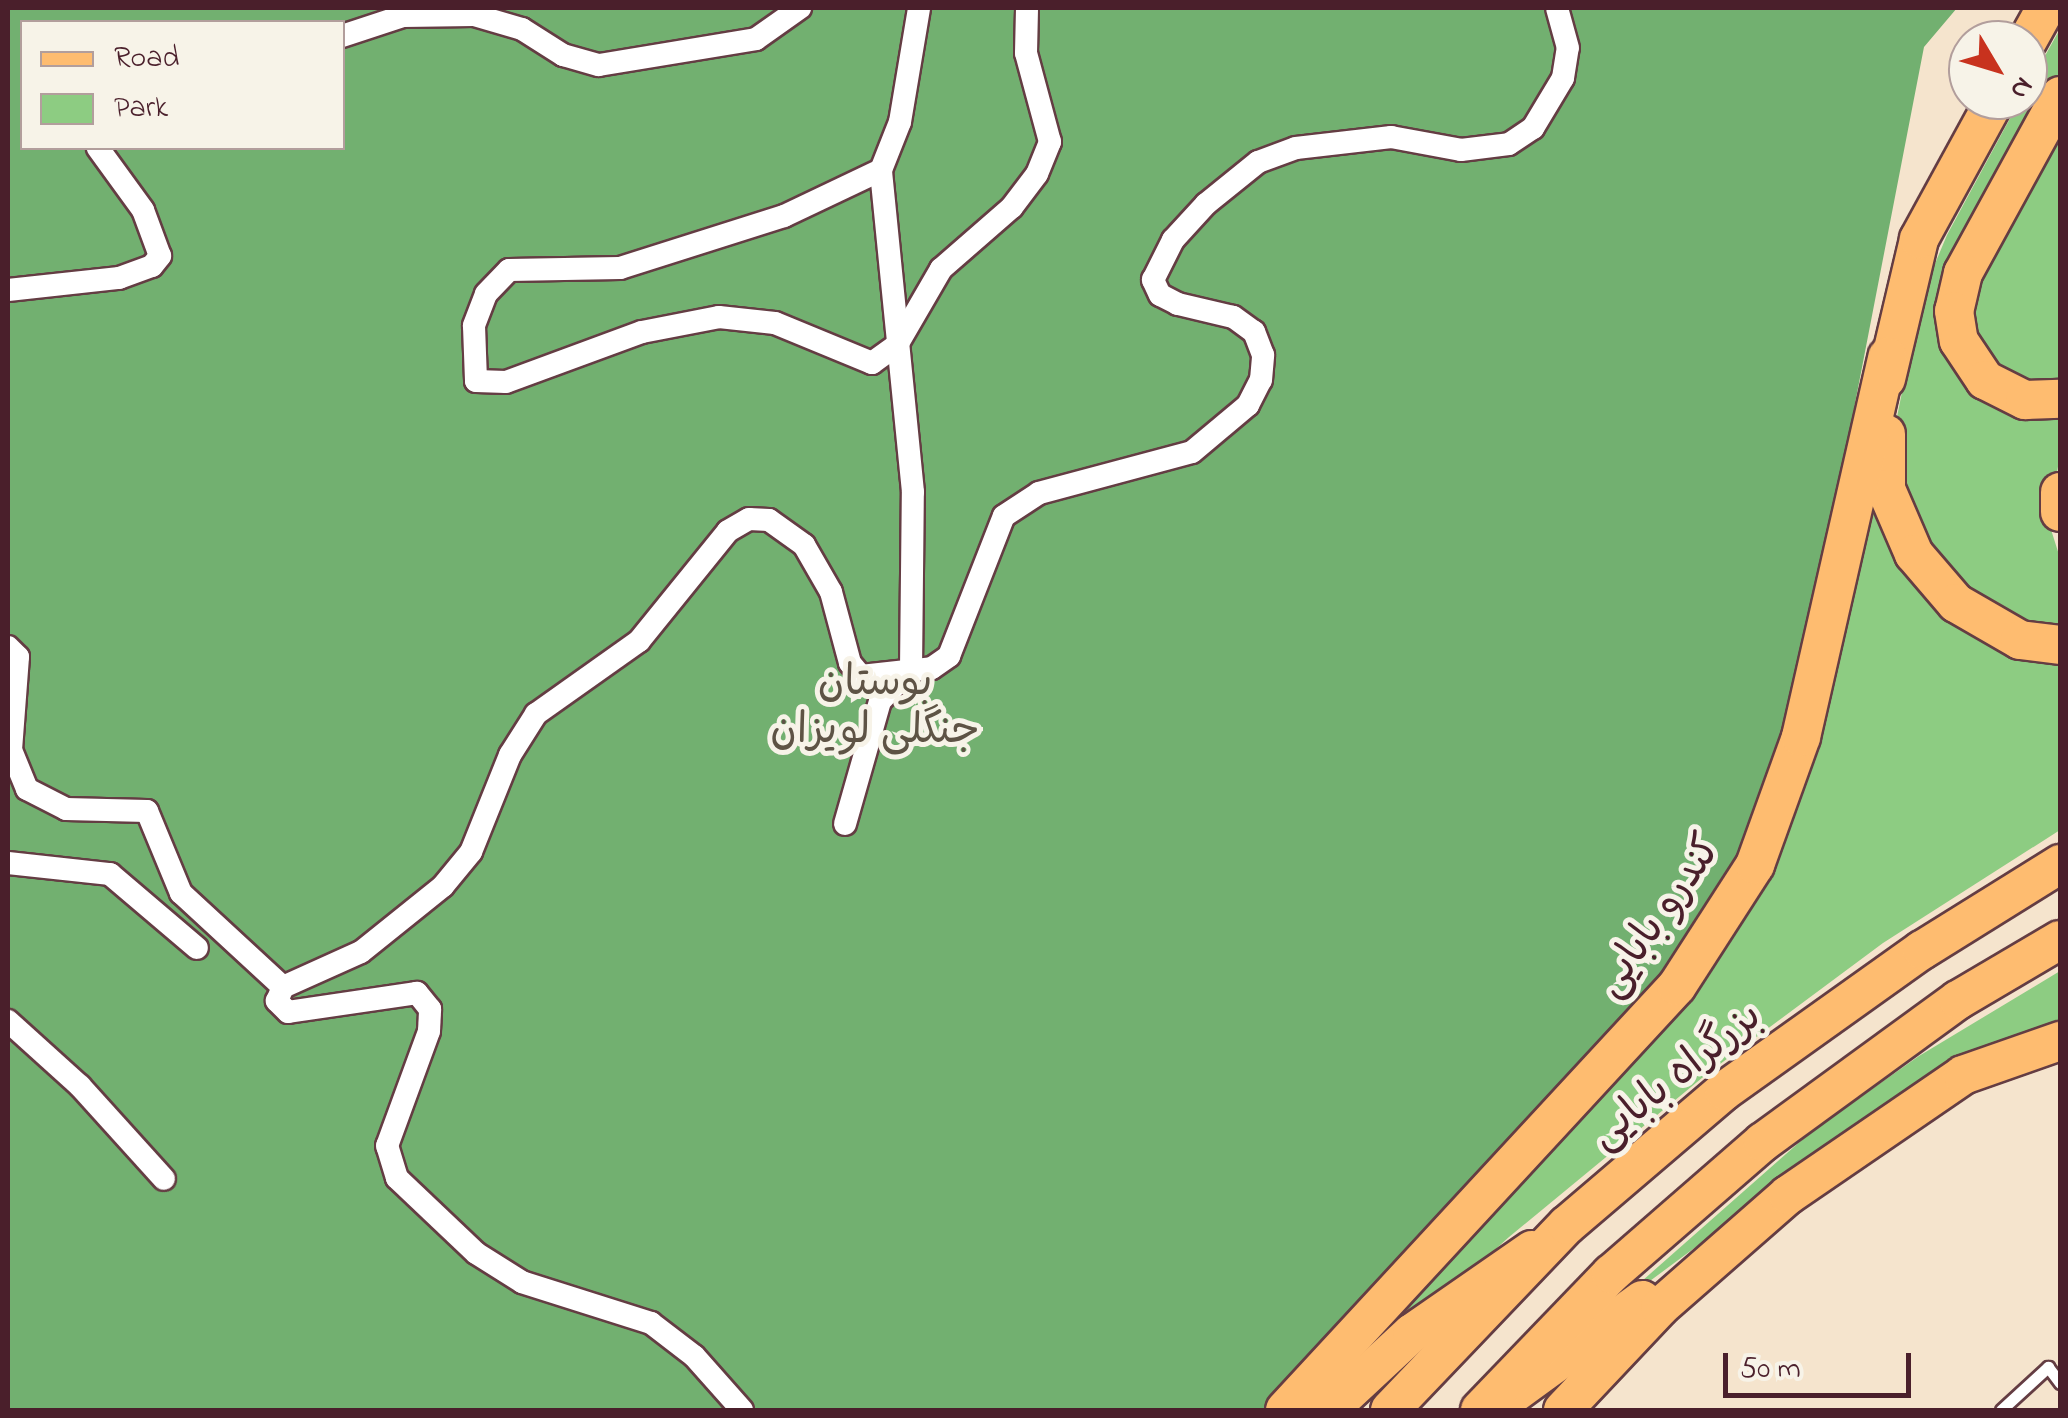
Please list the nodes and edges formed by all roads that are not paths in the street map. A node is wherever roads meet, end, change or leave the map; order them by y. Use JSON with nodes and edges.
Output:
{"nodes":[{"id":1,"x":800,"y":8,"type":"edge"},
{"id":2,"x":919,"y":8,"type":"edge"},
{"id":3,"x":1027,"y":8,"type":"edge"},
{"id":4,"x":1558,"y":8,"type":"edge"},
{"id":5,"x":345,"y":35,"type":"edge"},
{"id":6,"x":2060,"y":96,"type":"edge"},
{"id":7,"x":1984,"y":120,"type":"edge"},
{"id":8,"x":99,"y":150,"type":"edge"},
{"id":9,"x":881,"y":170,"type":"junction"},
{"id":10,"x":8,"y":290,"type":"edge"},
{"id":11,"x":897,"y":345,"type":"junction"},
{"id":12,"x":1886,"y":356,"type":"junction"},
{"id":13,"x":2060,"y":400,"type":"edge"},
{"id":14,"x":2060,"y":492,"type":"edge"},
{"id":15,"x":2060,"y":512,"type":"edge"},
{"id":16,"x":2060,"y":645,"type":"edge"},
{"id":17,"x":8,"y":648,"type":"edge"},
{"id":18,"x":911,"y":668,"type":"junction"},
{"id":19,"x":845,"y":824,"type":"dead end"},
{"id":20,"x":8,"y":863,"type":"edge"},
{"id":21,"x":2060,"y":864,"type":"edge"},
{"id":22,"x":2060,"y":940,"type":"edge"},
{"id":23,"x":197,"y":948,"type":"dead end"},
{"id":24,"x":284,"y":987,"type":"junction"},
{"id":25,"x":8,"y":1021,"type":"edge"},
{"id":26,"x":2060,"y":1040,"type":"edge"},
{"id":27,"x":164,"y":1180,"type":"dead end"},
{"id":28,"x":1788,"y":1195,"type":"junction"},
{"id":29,"x":1566,"y":1226,"type":"junction"},
{"id":30,"x":1602,"y":1368,"type":"junction"},
{"id":31,"x":2060,"y":1383,"type":"edge"},
{"id":32,"x":742,"y":1410,"type":"edge"},
{"id":33,"x":1285,"y":1410,"type":"edge"},
{"id":34,"x":1329,"y":1410,"type":"edge"},
{"id":35,"x":1390,"y":1410,"type":"edge"},
{"id":36,"x":1480,"y":1410,"type":"edge"},
{"id":37,"x":1490,"y":1410,"type":"edge"},
{"id":38,"x":1562,"y":1410,"type":"edge"},
{"id":39,"x":1584,"y":1410,"type":"edge"},
{"id":40,"x":2001,"y":1410,"type":"edge"}],
"edges":[{"from":1,"to":5,"type":"street"},
{"from":2,"to":9,"type":"street"},
{"from":3,"to":11,"type":"street"},
{"from":4,"to":18,"type":"street"},
{"from":6,"to":13,"type":"main road"},
{"from":7,"to":12,"type":"main road"},
{"from":8,"to":10,"type":"street"},
{"from":9,"to":11,"type":"street"},
{"from":9,"to":11,"type":"street"},
{"from":11,"to":18,"type":"street"},
{"from":12,"to":16,"type":"main road"},
{"from":12,"to":33,"type":"main road","name":"کندرو بابایی"},
{"from":14,"to":15,"type":"main road"},
{"from":17,"to":24,"type":"street"},
{"from":18,"to":19,"type":"street"},
{"from":18,"to":24,"type":"street"},
{"from":20,"to":23,"type":"street"},
{"from":21,"to":29,"type":"main road","name":"بزرگراه بابایی"},
{"from":22,"to":36,"type":"main road"},
{"from":24,"to":32,"type":"street"},
{"from":25,"to":27,"type":"street"},
{"from":26,"to":28,"type":"main road"},
{"from":28,"to":30,"type":"main road"},
{"from":28,"to":37,"type":"main road"},
{"from":29,"to":34,"type":"main road"},
{"from":29,"to":35,"type":"main road","name":"بزرگراه بابایی"},
{"from":30,"to":38,"type":"main road"},
{"from":30,"to":39,"type":"lane"},
{"from":31,"to":40,"type":"lane"}]}
